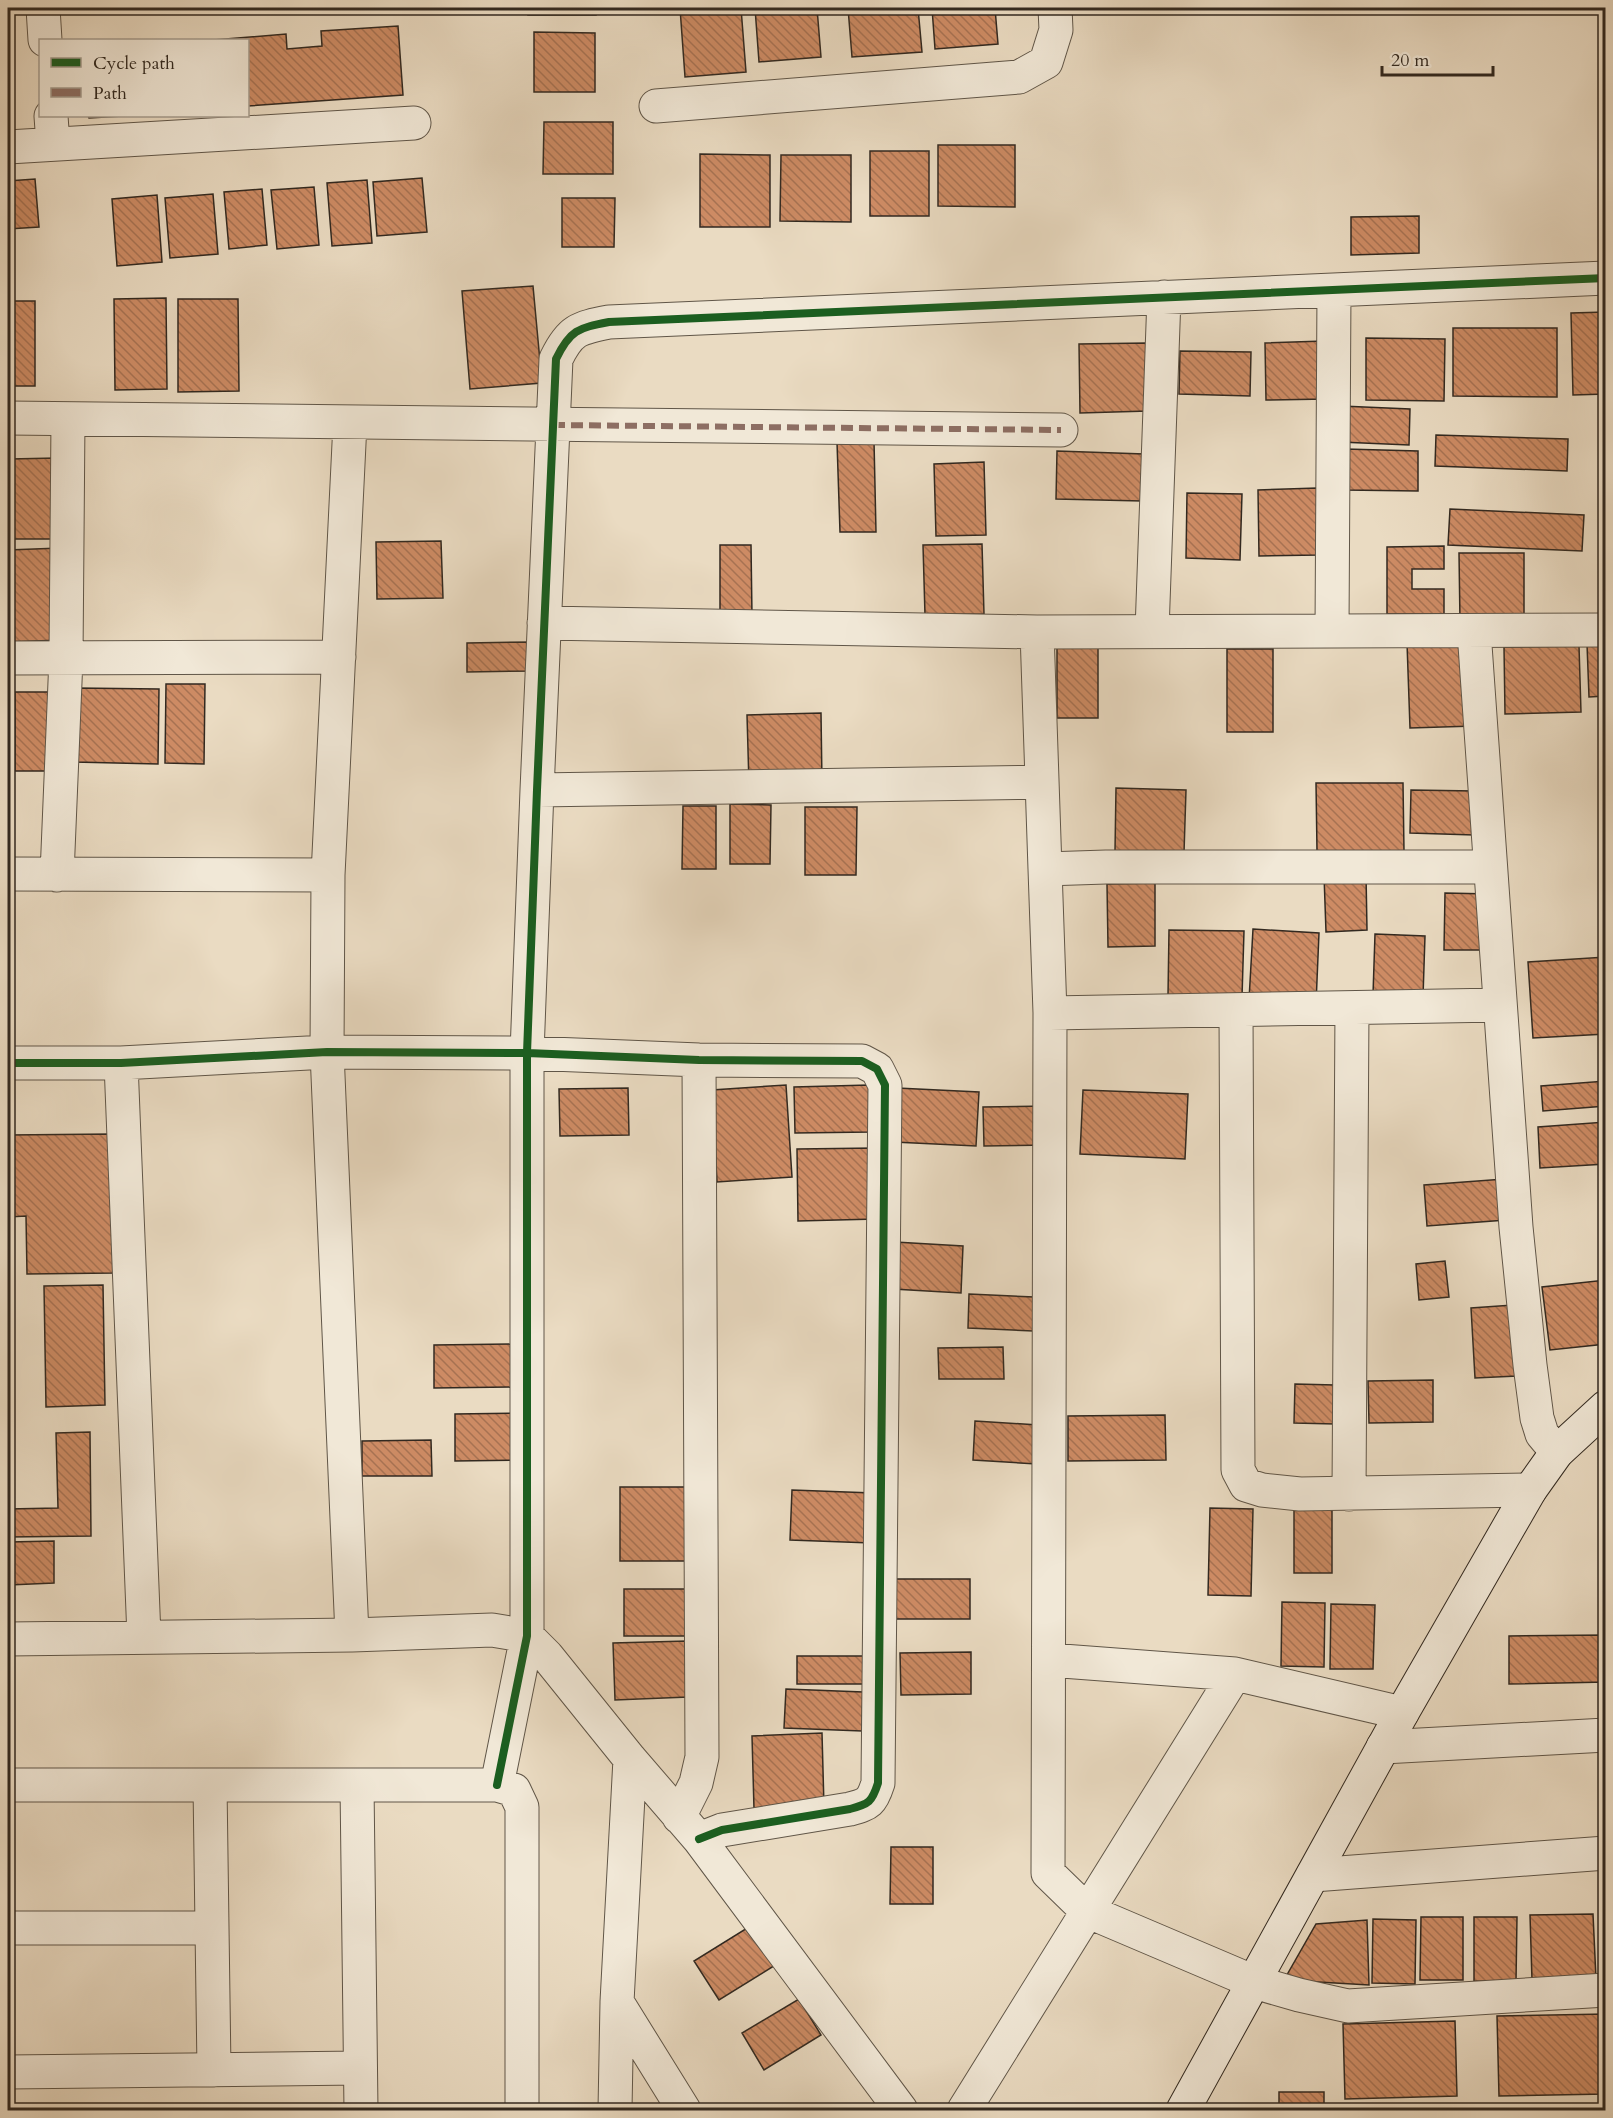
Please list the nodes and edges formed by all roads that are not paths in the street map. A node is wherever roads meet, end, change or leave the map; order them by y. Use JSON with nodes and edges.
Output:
{"nodes":[{"id":1,"x":43,"y":8,"type":"edge"},
{"id":2,"x":1054,"y":8,"type":"edge"},
{"id":3,"x":45,"y":39,"type":"edge"},
{"id":4,"x":656,"y":106,"type":"dead end"},
{"id":5,"x":414,"y":123,"type":"dead end"},
{"id":6,"x":52,"y":130,"type":"edge"},
{"id":7,"x":8,"y":147,"type":"edge"},
{"id":8,"x":1605,"y":278,"type":"edge"},
{"id":9,"x":1334,"y":290,"type":"junction"},
{"id":10,"x":1164,"y":297,"type":"junction"},
{"id":11,"x":8,"y":418,"type":"edge"},
{"id":12,"x":68,"y":419,"type":"junction"},
{"id":13,"x":350,"y":423,"type":"junction"},
{"id":14,"x":553,"y":425,"type":"junction"},
{"id":15,"x":1061,"y":430,"type":"dead end"},
{"id":16,"x":544,"y":623,"type":"junction"},
{"id":17,"x":1605,"y":630,"type":"edge"},
{"id":18,"x":1152,"y":631,"type":"junction"},
{"id":19,"x":1332,"y":631,"type":"junction"},
{"id":20,"x":1474,"y":631,"type":"junction"},
{"id":21,"x":1036,"y":632,"type":"junction"},
{"id":22,"x":339,"y":657,"type":"junction"},
{"id":23,"x":8,"y":658,"type":"edge"},
{"id":24,"x":66,"y":658,"type":"junction"},
{"id":25,"x":1042,"y":782,"type":"junction"},
{"id":26,"x":537,"y":790,"type":"junction"},
{"id":27,"x":1490,"y":867,"type":"junction"},
{"id":28,"x":1045,"y":869,"type":"junction"},
{"id":29,"x":8,"y":874,"type":"edge"},
{"id":30,"x":57,"y":876,"type":"junction"},
{"id":31,"x":328,"y":876,"type":"junction"},
{"id":32,"x":1500,"y":1005,"type":"junction"},
{"id":33,"x":1352,"y":1008,"type":"junction"},
{"id":34,"x":1236,"y":1010,"type":"junction"},
{"id":35,"x":1050,"y":1013,"type":"junction"},
{"id":36,"x":327,"y":1052,"type":"junction"},
{"id":37,"x":527,"y":1053,"type":"junction"},
{"id":38,"x":699,"y":1060,"type":"junction"},
{"id":39,"x":8,"y":1063,"type":"edge"},
{"id":40,"x":121,"y":1063,"type":"junction"},
{"id":41,"x":1605,"y":1407,"type":"edge"},
{"id":42,"x":1557,"y":1452,"type":"junction"},
{"id":43,"x":1530,"y":1490,"type":"junction"},
{"id":44,"x":1349,"y":1494,"type":"junction"},
{"id":45,"x":352,"y":1635,"type":"junction"},
{"id":46,"x":527,"y":1636,"type":"junction"},
{"id":47,"x":144,"y":1637,"type":"junction"},
{"id":48,"x":8,"y":1639,"type":"edge"},
{"id":49,"x":1049,"y":1660,"type":"junction"},
{"id":50,"x":1234,"y":1674,"type":"junction"},
{"id":51,"x":1402,"y":1713,"type":"junction"},
{"id":52,"x":1605,"y":1735,"type":"edge"},
{"id":53,"x":1383,"y":1747,"type":"junction"},
{"id":54,"x":630,"y":1759,"type":"junction"},
{"id":55,"x":8,"y":1785,"type":"edge"},
{"id":56,"x":210,"y":1785,"type":"junction"},
{"id":57,"x":357,"y":1785,"type":"junction"},
{"id":58,"x":497,"y":1785,"type":"junction"},
{"id":59,"x":689,"y":1828,"type":"junction"},
{"id":60,"x":1605,"y":1853,"type":"edge"},
{"id":61,"x":1313,"y":1875,"type":"junction"},
{"id":62,"x":1087,"y":1911,"type":"junction"},
{"id":63,"x":8,"y":1928,"type":"edge"},
{"id":64,"x":212,"y":1929,"type":"junction"},
{"id":65,"x":1254,"y":1982,"type":"junction"},
{"id":66,"x":1605,"y":1990,"type":"edge"},
{"id":67,"x":616,"y":2002,"type":"junction"},
{"id":68,"x":359,"y":2068,"type":"junction"},
{"id":69,"x":214,"y":2070,"type":"junction"},
{"id":70,"x":8,"y":2072,"type":"edge"},
{"id":71,"x":361,"y":2110,"type":"edge"},
{"id":72,"x":522,"y":2110,"type":"edge"},
{"id":73,"x":615,"y":2110,"type":"edge"},
{"id":74,"x":684,"y":2110,"type":"edge"},
{"id":75,"x":901,"y":2110,"type":"edge"},
{"id":76,"x":964,"y":2110,"type":"edge"},
{"id":77,"x":1184,"y":2110,"type":"edge"}],
"edges":[{"from":1,"to":3,"type":"street"},
{"from":2,"to":4,"type":"street"},
{"from":5,"to":6,"type":"street"},
{"from":6,"to":7,"type":"street"},
{"from":8,"to":9,"type":"street"},
{"from":9,"to":10,"type":"street"},
{"from":9,"to":19,"type":"street"},
{"from":10,"to":14,"type":"street"},
{"from":10,"to":18,"type":"street"},
{"from":11,"to":12,"type":"street"},
{"from":12,"to":13,"type":"street"},
{"from":12,"to":24,"type":"street"},
{"from":13,"to":14,"type":"street"},
{"from":13,"to":22,"type":"street"},
{"from":14,"to":15,"type":"street"},
{"from":14,"to":16,"type":"street"},
{"from":16,"to":21,"type":"street"},
{"from":16,"to":26,"type":"street"},
{"from":17,"to":20,"type":"street"},
{"from":18,"to":19,"type":"street"},
{"from":18,"to":21,"type":"street"},
{"from":19,"to":20,"type":"street"},
{"from":20,"to":27,"type":"street"},
{"from":21,"to":25,"type":"street"},
{"from":22,"to":24,"type":"street"},
{"from":22,"to":31,"type":"street"},
{"from":23,"to":24,"type":"street"},
{"from":24,"to":30,"type":"street"},
{"from":25,"to":26,"type":"street"},
{"from":25,"to":28,"type":"street"},
{"from":26,"to":37,"type":"street"},
{"from":27,"to":28,"type":"street"},
{"from":27,"to":32,"type":"street"},
{"from":28,"to":35,"type":"street"},
{"from":29,"to":30,"type":"street"},
{"from":30,"to":31,"type":"street"},
{"from":31,"to":36,"type":"street"},
{"from":32,"to":33,"type":"street"},
{"from":32,"to":42,"type":"street"},
{"from":33,"to":34,"type":"street"},
{"from":33,"to":44,"type":"street"},
{"from":34,"to":35,"type":"street"},
{"from":34,"to":44,"type":"street"},
{"from":35,"to":49,"type":"street"},
{"from":36,"to":37,"type":"street"},
{"from":36,"to":40,"type":"street"},
{"from":36,"to":45,"type":"street"},
{"from":37,"to":38,"type":"street"},
{"from":37,"to":46,"type":"street"},
{"from":38,"to":59,"type":"street"},
{"from":38,"to":59,"type":"street"},
{"from":39,"to":40,"type":"street"},
{"from":40,"to":47,"type":"street"},
{"from":41,"to":42,"type":"street"},
{"from":42,"to":43,"type":"street"},
{"from":43,"to":44,"type":"street"},
{"from":43,"to":51,"type":"street"},
{"from":45,"to":46,"type":"street"},
{"from":45,"to":47,"type":"street"},
{"from":46,"to":54,"type":"street"},
{"from":46,"to":58,"type":"street"},
{"from":47,"to":48,"type":"street"},
{"from":49,"to":50,"type":"street"},
{"from":49,"to":62,"type":"street"},
{"from":50,"to":51,"type":"street"},
{"from":50,"to":62,"type":"street"},
{"from":51,"to":53,"type":"street"},
{"from":52,"to":53,"type":"street"},
{"from":53,"to":61,"type":"street"},
{"from":54,"to":59,"type":"street"},
{"from":54,"to":67,"type":"street"},
{"from":55,"to":56,"type":"street"},
{"from":56,"to":57,"type":"street"},
{"from":56,"to":64,"type":"street"},
{"from":57,"to":58,"type":"street"},
{"from":57,"to":68,"type":"street"},
{"from":58,"to":72,"type":"street"},
{"from":59,"to":75,"type":"street"},
{"from":60,"to":61,"type":"street"},
{"from":61,"to":65,"type":"street"},
{"from":62,"to":65,"type":"street"},
{"from":62,"to":76,"type":"street"},
{"from":63,"to":64,"type":"street"},
{"from":64,"to":69,"type":"street"},
{"from":65,"to":66,"type":"street"},
{"from":65,"to":77,"type":"street"},
{"from":67,"to":73,"type":"street"},
{"from":67,"to":74,"type":"street"},
{"from":68,"to":69,"type":"street"},
{"from":68,"to":71,"type":"street"},
{"from":69,"to":70,"type":"street"}]}
